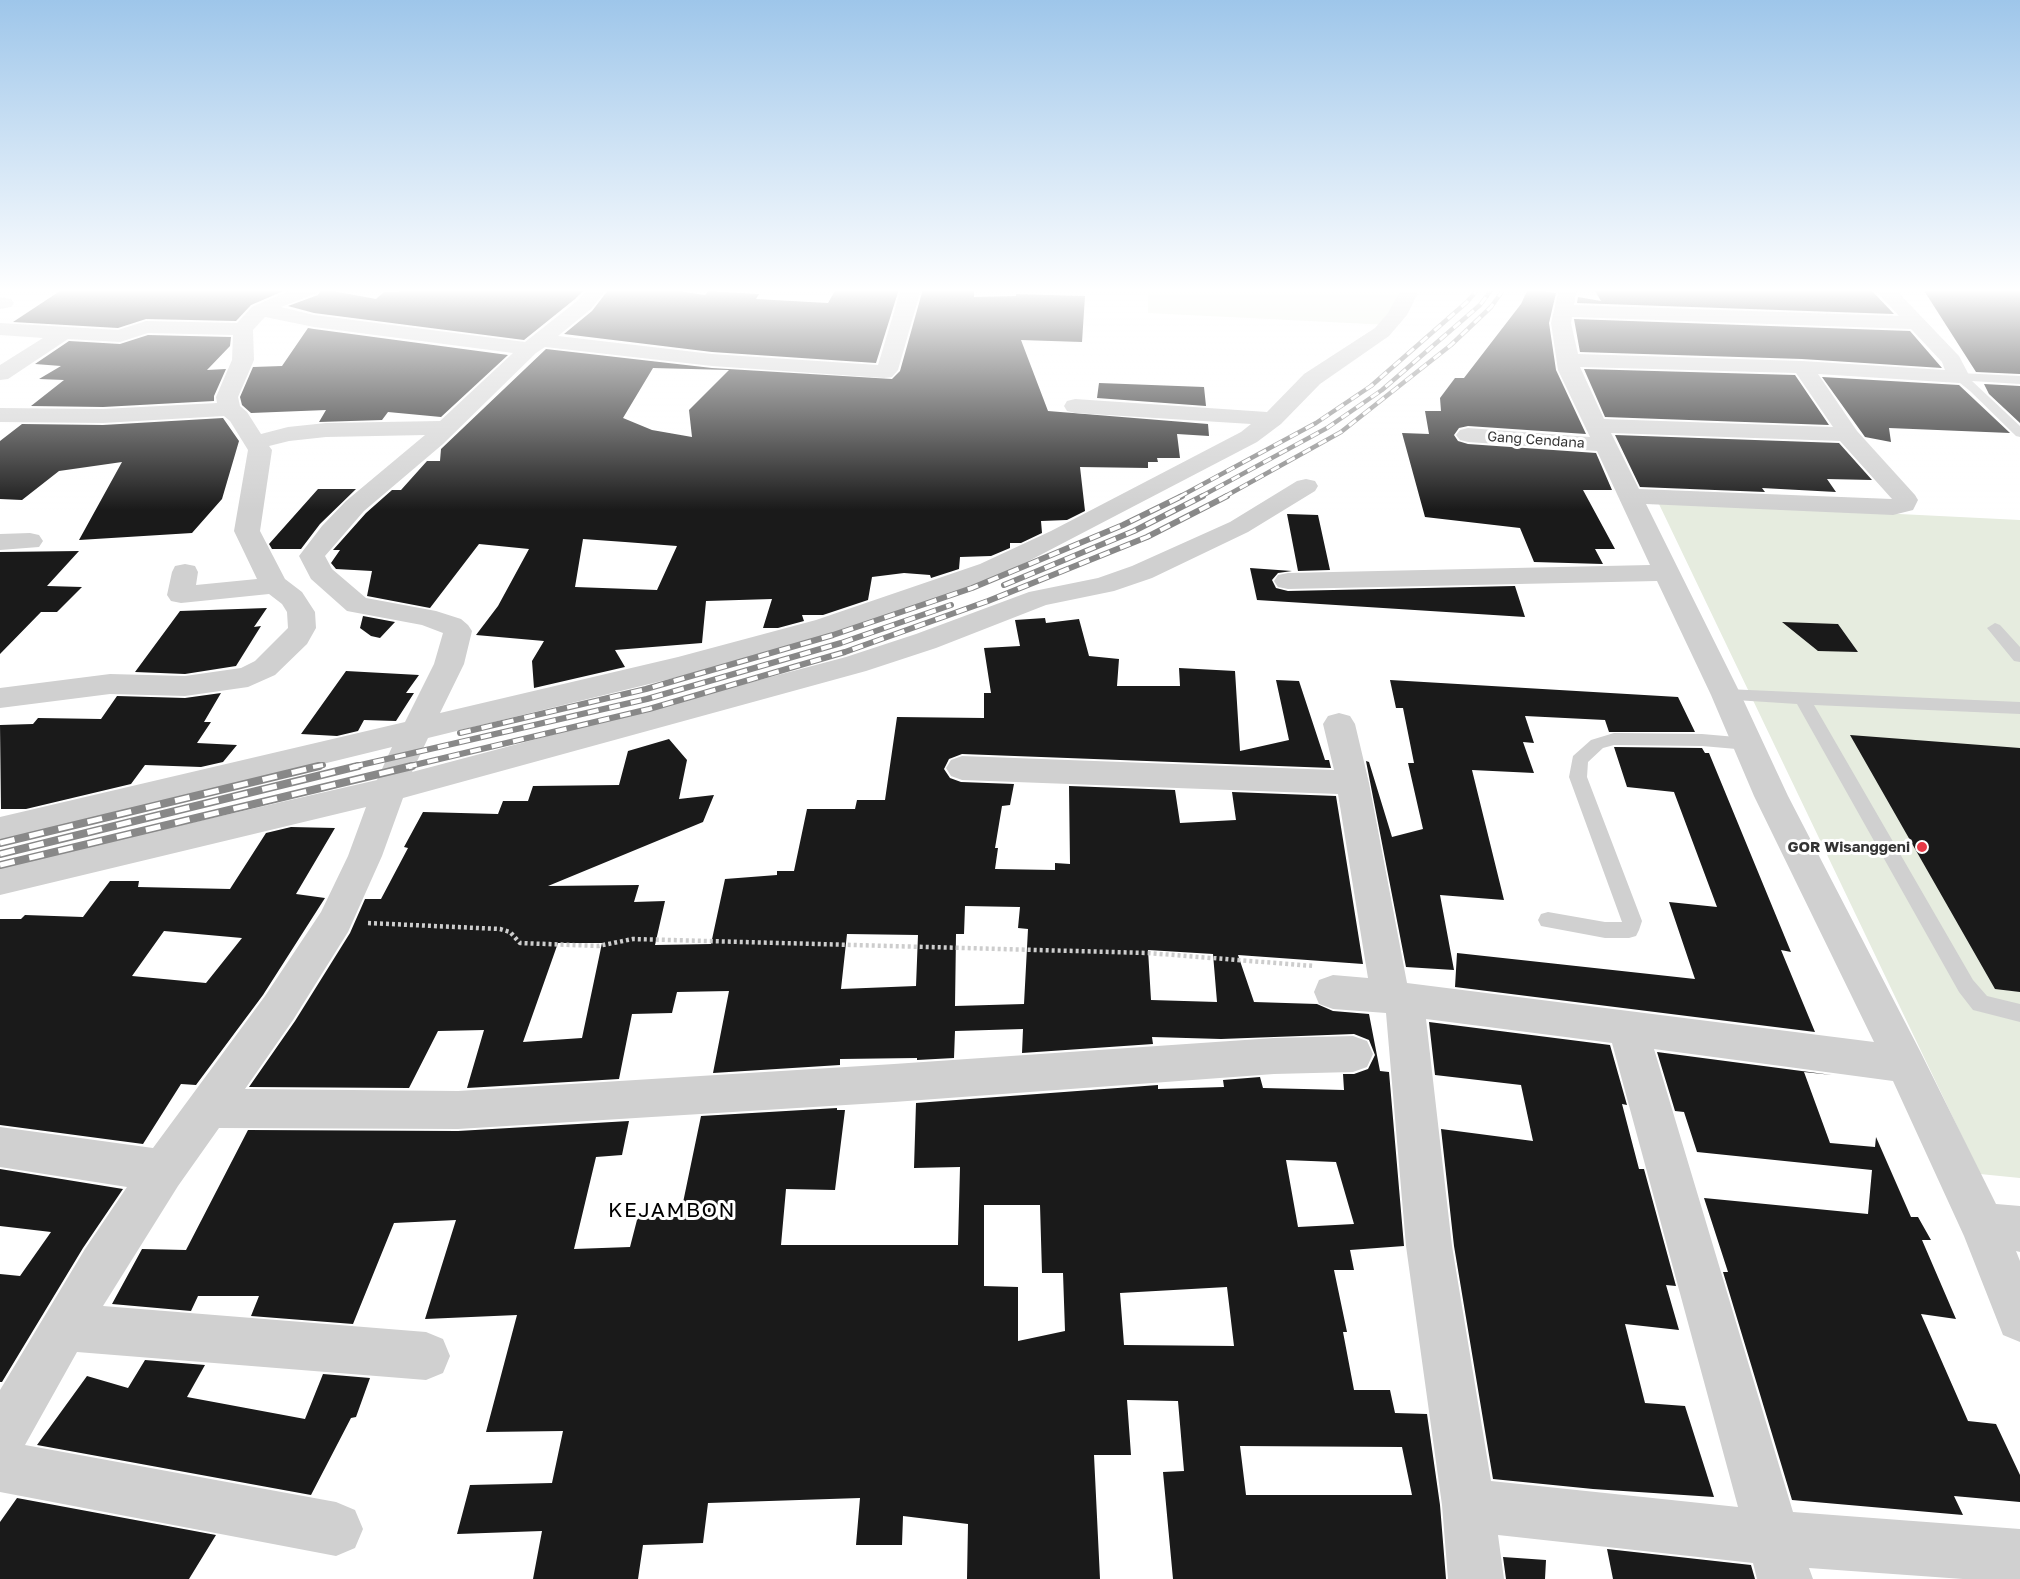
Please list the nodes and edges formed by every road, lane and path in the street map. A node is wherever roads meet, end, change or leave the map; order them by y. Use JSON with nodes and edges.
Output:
{"nodes":[{"id":1,"x":18,"y":363,"type":"edge"},
{"id":2,"x":242,"y":363,"type":"edge"},
{"id":3,"x":516,"y":363,"type":"edge"},
{"id":4,"x":751,"y":363,"type":"edge"},
{"id":5,"x":889,"y":363,"type":"edge"},
{"id":6,"x":1336,"y":363,"type":"edge"},
{"id":7,"x":1569,"y":363,"type":"edge"},
{"id":8,"x":1658,"y":363,"type":"edge"},
{"id":9,"x":1953,"y":363,"type":"edge"},
{"id":10,"x":1802,"y":367,"type":"junction"},
{"id":11,"x":0,"y":374,"type":"edge"},
{"id":12,"x":1959,"y":377,"type":"junction"},
{"id":13,"x":2020,"y":380,"type":"edge"},
{"id":14,"x":1076,"y":406,"type":"dead end"},
{"id":15,"x":229,"y":409,"type":"junction"},
{"id":16,"x":0,"y":415,"type":"edge"},
{"id":17,"x":1273,"y":420,"type":"junction"},
{"id":18,"x":447,"y":428,"type":"junction"},
{"id":19,"x":2019,"y":430,"type":"edge"},
{"id":20,"x":1846,"y":433,"type":"junction"},
{"id":21,"x":1468,"y":435,"type":"dead end"},
{"id":22,"x":1600,"y":436,"type":"junction"},
{"id":23,"x":258,"y":442,"type":"junction"},
{"id":24,"x":1306,"y":486,"type":"dead end"},
{"id":25,"x":1631,"y":496,"type":"junction"},
{"id":26,"x":30,"y":541,"type":"dead end"},
{"id":27,"x":0,"y":542,"type":"edge"},
{"id":28,"x":185,"y":572,"type":"dead end"},
{"id":29,"x":1666,"y":573,"type":"junction"},
{"id":30,"x":1288,"y":581,"type":"dead end"},
{"id":31,"x":304,"y":589,"type":"junction"},
{"id":32,"x":1995,"y":628,"type":"dead end"},
{"id":33,"x":2020,"y":657,"type":"edge"},
{"id":34,"x":1726,"y":695,"type":"junction"},
{"id":35,"x":0,"y":698,"type":"edge"},
{"id":36,"x":1802,"y":698,"type":"junction"},
{"id":37,"x":2020,"y":708,"type":"edge"},
{"id":38,"x":1338,"y":724,"type":"dead end"},
{"id":39,"x":416,"y":732,"type":"junction"},
{"id":40,"x":1748,"y":744,"type":"junction"},
{"id":41,"x":962,"y":768,"type":"dead end"},
{"id":42,"x":1353,"y":783,"type":"junction"},
{"id":43,"x":391,"y":789,"type":"junction"},
{"id":44,"x":0,"y":830,"type":"edge"},
{"id":45,"x":0,"y":881,"type":"edge"},
{"id":46,"x":1548,"y":920,"type":"dead end"},
{"id":47,"x":335,"y":921,"type":"junction"},
{"id":48,"x":1333,"y":992,"type":"joint"},
{"id":49,"x":1397,"y":998,"type":"junction"},
{"id":50,"x":2020,"y":1013,"type":"edge"},
{"id":51,"x":1628,"y":1029,"type":"junction"},
{"id":52,"x":1353,"y":1054,"type":"dead end"},
{"id":53,"x":1906,"y":1064,"type":"junction"},
{"id":54,"x":208,"y":1108,"type":"junction"},
{"id":55,"x":0,"y":1147,"type":"edge"},
{"id":56,"x":163,"y":1171,"type":"junction"},
{"id":57,"x":2002,"y":1227,"type":"edge"},
{"id":58,"x":2020,"y":1318,"type":"edge"},
{"id":59,"x":64,"y":1327,"type":"junction"},
{"id":60,"x":426,"y":1356,"type":"dead end"},
{"id":61,"x":0,"y":1438,"type":"edge"},
{"id":62,"x":0,"y":1466,"type":"edge"},
{"id":63,"x":1468,"y":1505,"type":"junction"},
{"id":64,"x":336,"y":1529,"type":"dead end"},
{"id":65,"x":2020,"y":1556,"type":"edge"},
{"id":66,"x":1779,"y":1558,"type":"edge"},
{"id":67,"x":1476,"y":1579,"type":"edge"}],
"edges":[{"from":1,"to":11,"type":"street"},
{"from":2,"to":15,"type":"street"},
{"from":3,"to":18,"type":"street"},
{"from":4,"to":5,"type":"street"},
{"from":6,"to":17,"type":"street"},
{"from":7,"to":22,"type":"street"},
{"from":8,"to":10,"type":"street"},
{"from":9,"to":12,"type":"street"},
{"from":10,"to":12,"type":"street"},
{"from":10,"to":20,"type":"street"},
{"from":12,"to":13,"type":"lane"},
{"from":12,"to":19,"type":"lane"},
{"from":14,"to":17,"type":"street"},
{"from":15,"to":16,"type":"street"},
{"from":15,"to":23,"type":"street"},
{"from":17,"to":39,"type":"street"},
{"from":18,"to":23,"type":"street"},
{"from":18,"to":31,"type":"street"},
{"from":20,"to":22,"type":"street","name":"Gang Cendana"},
{"from":20,"to":25,"type":"street"},
{"from":21,"to":22,"type":"street","name":"Gang Cendana"},
{"from":22,"to":25,"type":"street"},
{"from":23,"to":31,"type":"street"},
{"from":24,"to":43,"type":"street"},
{"from":25,"to":29,"type":"street"},
{"from":26,"to":27,"type":"street"},
{"from":28,"to":31,"type":"street"},
{"from":29,"to":30,"type":"street"},
{"from":29,"to":34,"type":"street"},
{"from":31,"to":35,"type":"street"},
{"from":31,"to":39,"type":"street"},
{"from":32,"to":33,"type":"lane"},
{"from":34,"to":36,"type":"lane"},
{"from":34,"to":40,"type":"street"},
{"from":36,"to":37,"type":"lane"},
{"from":36,"to":50,"type":"lane"},
{"from":38,"to":42,"type":"street"},
{"from":39,"to":43,"type":"street"},
{"from":39,"to":44,"type":"street"},
{"from":40,"to":46,"type":"lane"},
{"from":40,"to":53,"type":"street"},
{"from":41,"to":42,"type":"street"},
{"from":42,"to":49,"type":"street"},
{"from":43,"to":45,"type":"street"},
{"from":43,"to":47,"type":"street"},
{"from":47,"to":48,"type":"path"},
{"from":47,"to":54,"type":"street"},
{"from":48,"to":49,"type":"street"},
{"from":49,"to":51,"type":"street"},
{"from":49,"to":63,"type":"street"},
{"from":51,"to":53,"type":"street"},
{"from":51,"to":66,"type":"street"},
{"from":52,"to":54,"type":"street"},
{"from":53,"to":57,"type":"street"},
{"from":54,"to":56,"type":"street"},
{"from":55,"to":56,"type":"street"},
{"from":56,"to":59,"type":"street"},
{"from":57,"to":58,"type":"street"},
{"from":59,"to":60,"type":"street"},
{"from":59,"to":61,"type":"street"},
{"from":62,"to":64,"type":"street"},
{"from":63,"to":66,"type":"street"},
{"from":63,"to":67,"type":"street"},
{"from":65,"to":66,"type":"street"}]}
